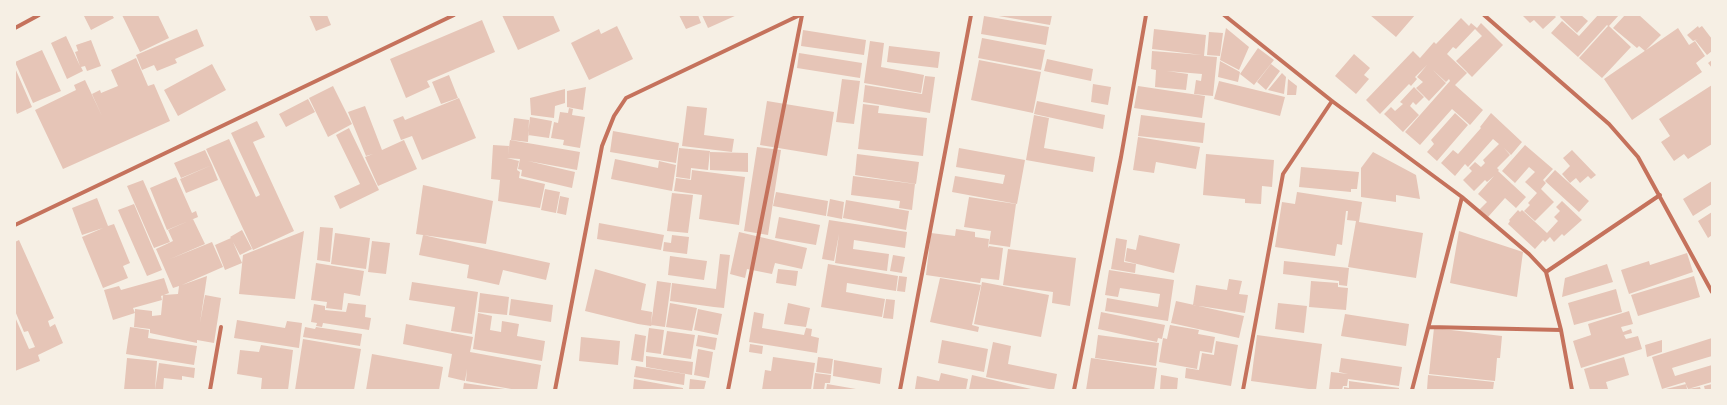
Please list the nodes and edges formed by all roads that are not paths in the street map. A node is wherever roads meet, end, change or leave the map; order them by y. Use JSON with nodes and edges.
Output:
{"nodes":[{"id":1,"x":39,"y":15,"type":"edge"},
{"id":2,"x":454,"y":15,"type":"edge"},
{"id":3,"x":801,"y":15,"type":"edge"},
{"id":4,"x":971,"y":15,"type":"edge"},
{"id":5,"x":1146,"y":15,"type":"edge"},
{"id":6,"x":1224,"y":15,"type":"edge"},
{"id":7,"x":1484,"y":15,"type":"edge"},
{"id":8,"x":15,"y":28,"type":"edge"},
{"id":9,"x":1332,"y":101,"type":"junction"},
{"id":10,"x":1660,"y":195,"type":"junction"},
{"id":11,"x":1462,"y":198,"type":"junction"},
{"id":12,"x":15,"y":225,"type":"edge"},
{"id":13,"x":1546,"y":272,"type":"junction"},
{"id":14,"x":1712,"y":292,"type":"edge"},
{"id":15,"x":1429,"y":326,"type":"junction"},
{"id":16,"x":221,"y":327,"type":"dead end"},
{"id":17,"x":1561,"y":330,"type":"junction"},
{"id":18,"x":210,"y":390,"type":"edge"},
{"id":19,"x":555,"y":390,"type":"edge"},
{"id":20,"x":728,"y":390,"type":"edge"},
{"id":21,"x":900,"y":390,"type":"edge"},
{"id":22,"x":1074,"y":390,"type":"edge"},
{"id":23,"x":1244,"y":390,"type":"edge"},
{"id":24,"x":1412,"y":390,"type":"edge"},
{"id":25,"x":1572,"y":390,"type":"edge"}],
"edges":[{"from":1,"to":8,"type":"street"},
{"from":2,"to":12,"type":"street"},
{"from":3,"to":19,"type":"street"},
{"from":3,"to":20,"type":"street"},
{"from":4,"to":21,"type":"street"},
{"from":5,"to":22,"type":"street"},
{"from":6,"to":9,"type":"street"},
{"from":7,"to":10,"type":"street"},
{"from":9,"to":11,"type":"street"},
{"from":9,"to":23,"type":"street"},
{"from":10,"to":13,"type":"street"},
{"from":10,"to":14,"type":"street"},
{"from":11,"to":13,"type":"street"},
{"from":11,"to":15,"type":"street"},
{"from":13,"to":17,"type":"street"},
{"from":15,"to":17,"type":"street"},
{"from":15,"to":24,"type":"street"},
{"from":16,"to":18,"type":"street"},
{"from":17,"to":25,"type":"street"}]}
